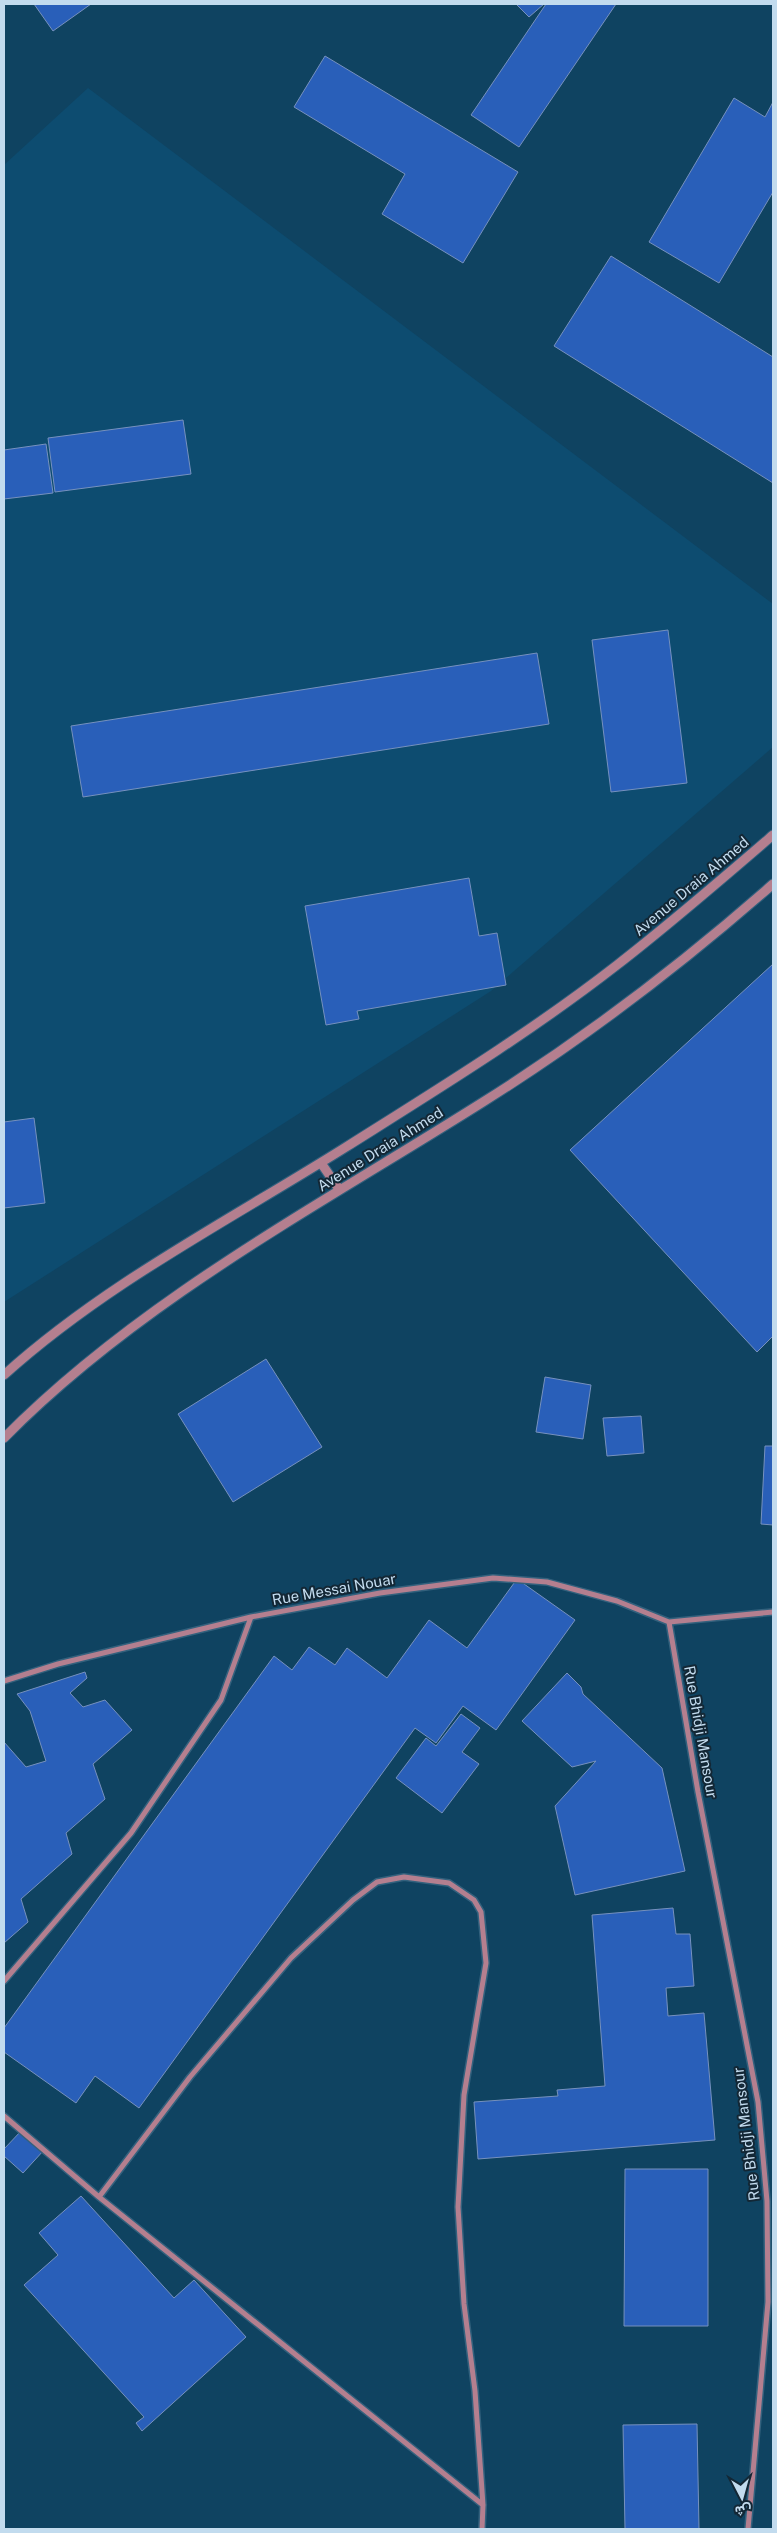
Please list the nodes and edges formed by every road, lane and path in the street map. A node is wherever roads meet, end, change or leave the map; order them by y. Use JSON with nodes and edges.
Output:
{"nodes":[{"id":1,"x":773,"y":835,"type":"edge"},
{"id":2,"x":773,"y":884,"type":"edge"},
{"id":3,"x":321,"y":1163,"type":"junction"},
{"id":4,"x":339,"y":1189,"type":"junction"},
{"id":5,"x":4,"y":1375,"type":"edge"},
{"id":6,"x":4,"y":1438,"type":"edge"},
{"id":7,"x":773,"y":1612,"type":"edge"},
{"id":8,"x":251,"y":1617,"type":"junction"},
{"id":9,"x":669,"y":1622,"type":"junction"},
{"id":10,"x":4,"y":1681,"type":"edge"},
{"id":11,"x":4,"y":1982,"type":"edge"},
{"id":12,"x":4,"y":2116,"type":"edge"},
{"id":13,"x":99,"y":2197,"type":"junction"},
{"id":14,"x":483,"y":2505,"type":"junction"},
{"id":15,"x":482,"y":2529,"type":"edge"},
{"id":16,"x":748,"y":2529,"type":"edge"}],
"edges":[{"from":1,"to":3,"type":"street","name":"Avenue Draia Ahmed"},
{"from":2,"to":4,"type":"street","name":"Avenue Draia Ahmed"},
{"from":3,"to":4,"type":"street"},
{"from":3,"to":5,"type":"street","name":"Avenue Draia Ahmed"},
{"from":4,"to":6,"type":"street","name":"Avenue Draia Ahmed"},
{"from":7,"to":9,"type":"street"},
{"from":8,"to":9,"type":"street","name":"Rue Messai Nouar"},
{"from":8,"to":10,"type":"street","name":"Rue Messai Nouar"},
{"from":8,"to":11,"type":"street"},
{"from":9,"to":16,"type":"street","name":"Rue Bhidji Mansour"},
{"from":12,"to":13,"type":"street"},
{"from":13,"to":14,"type":"street"},
{"from":13,"to":14,"type":"street"},
{"from":14,"to":15,"type":"street"}]}
